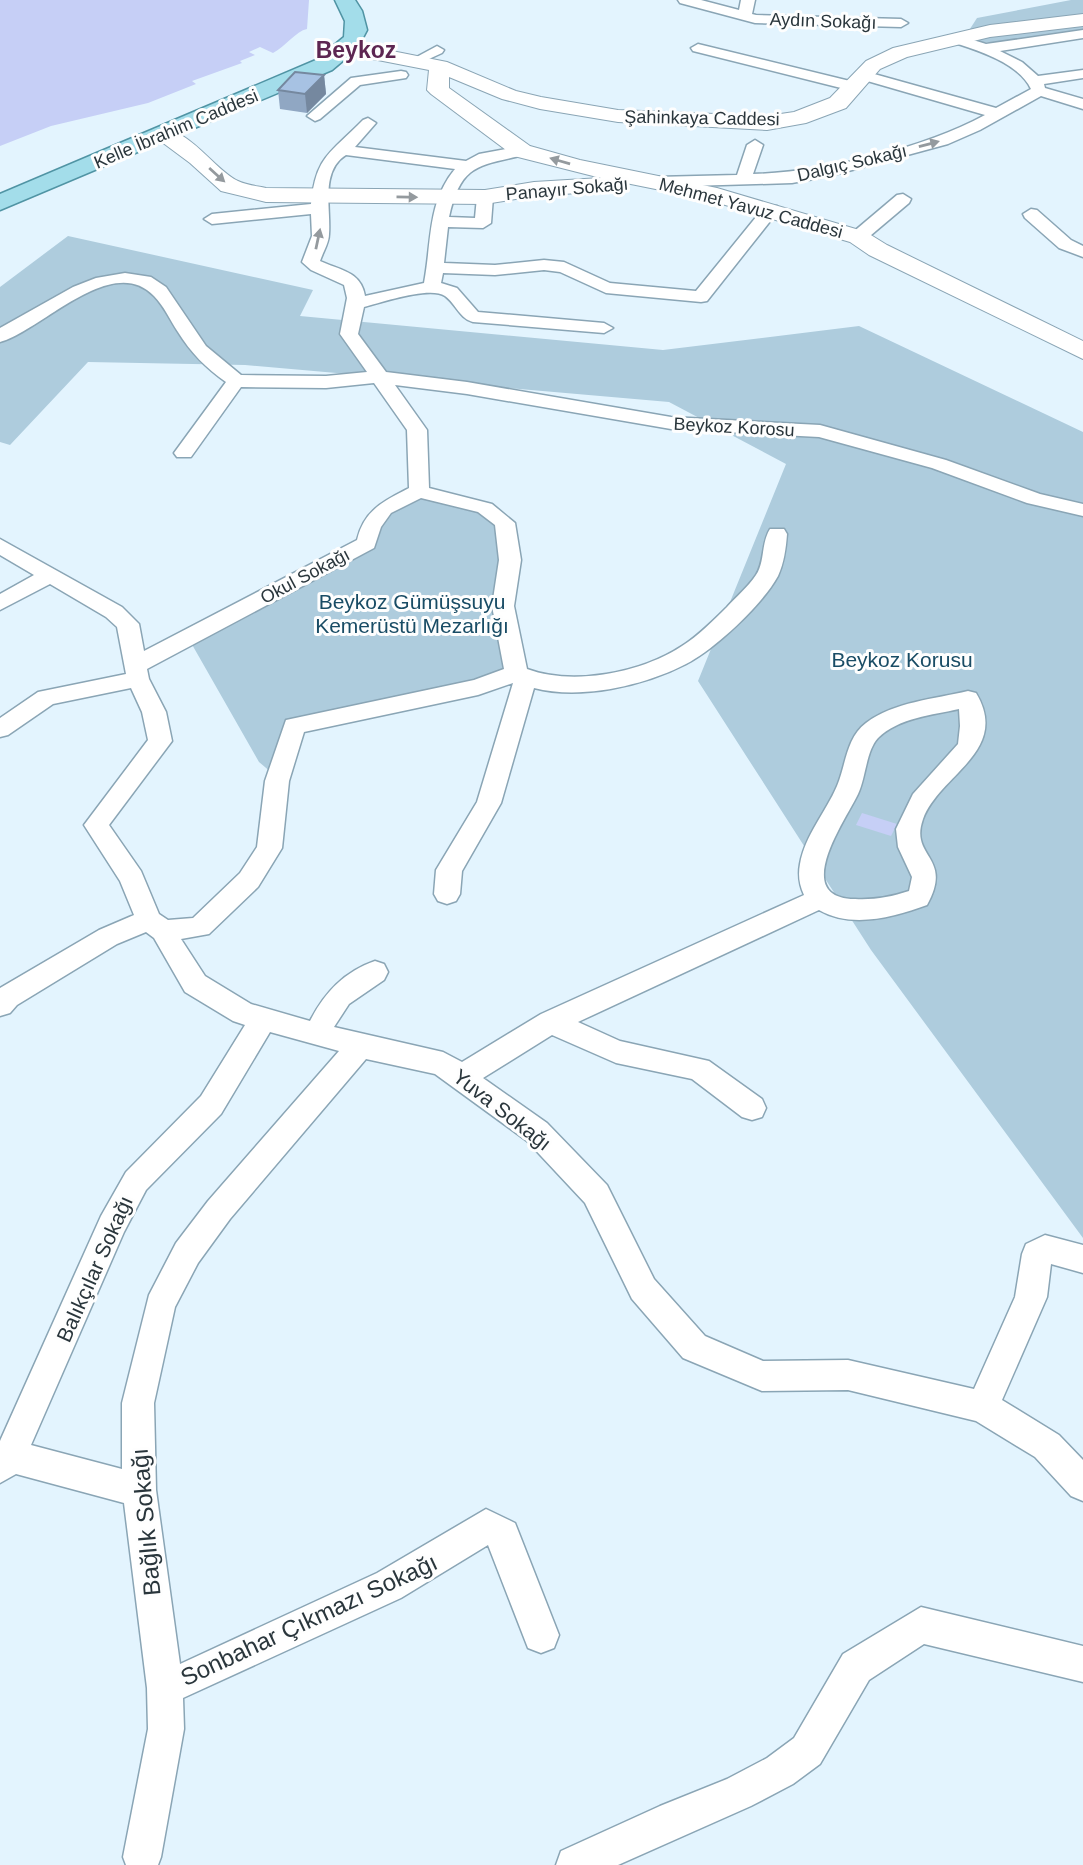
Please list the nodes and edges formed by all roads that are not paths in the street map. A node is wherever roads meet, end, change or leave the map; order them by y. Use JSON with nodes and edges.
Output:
{"nodes":[{"id":1,"x":345,"y":0,"type":"edge"},
{"id":2,"x":685,"y":0,"type":"edge"},
{"id":3,"x":748,"y":0,"type":"edge"},
{"id":4,"x":888,"y":8,"type":"dead end"},
{"id":5,"x":746,"y":16,"type":"junction"},
{"id":6,"x":1083,"y":20,"type":"edge"},
{"id":7,"x":1083,"y":34,"type":"edge"},
{"id":8,"x":957,"y":39,"type":"junction"},
{"id":9,"x":347,"y":48,"type":"junction"},
{"id":10,"x":698,"y":48,"type":"dead end"},
{"id":11,"x":988,"y":48,"type":"junction"},
{"id":12,"x":439,"y":58,"type":"junction"},
{"id":13,"x":1083,"y":74,"type":"edge"},
{"id":14,"x":401,"y":75,"type":"dead end"},
{"id":15,"x":858,"y":80,"type":"junction"},
{"id":16,"x":1037,"y":86,"type":"junction"},
{"id":17,"x":1083,"y":104,"type":"edge"},
{"id":18,"x":995,"y":113,"type":"junction"},
{"id":19,"x":162,"y":134,"type":"junction"},
{"id":20,"x":755,"y":145,"type":"dead end"},
{"id":21,"x":343,"y":150,"type":"junction"},
{"id":22,"x":522,"y":151,"type":"junction"},
{"id":23,"x":470,"y":166,"type":"junction"},
{"id":24,"x":651,"y":181,"type":"junction"},
{"id":25,"x":743,"y":181,"type":"junction"},
{"id":26,"x":485,"y":197,"type":"junction"},
{"id":27,"x":446,"y":198,"type":"junction"},
{"id":28,"x":903,"y":199,"type":"dead end"},
{"id":29,"x":320,"y":202,"type":"junction"},
{"id":30,"x":0,"y":203,"type":"edge"},
{"id":31,"x":771,"y":210,"type":"junction"},
{"id":32,"x":1031,"y":214,"type":"dead end"},
{"id":33,"x":212,"y":219,"type":"dead end"},
{"id":34,"x":438,"y":222,"type":"junction"},
{"id":35,"x":858,"y":237,"type":"junction"},
{"id":36,"x":1083,"y":252,"type":"edge"},
{"id":37,"x":435,"y":277,"type":"junction"},
{"id":38,"x":356,"y":303,"type":"junction"},
{"id":39,"x":604,"y":328,"type":"dead end"},
{"id":40,"x":0,"y":337,"type":"edge"},
{"id":41,"x":1080,"y":346,"type":"edge"},
{"id":42,"x":377,"y":377,"type":"junction"},
{"id":43,"x":236,"y":380,"type":"junction"},
{"id":44,"x":184,"y":453,"type":"dead end"},
{"id":45,"x":418,"y":491,"type":"junction"},
{"id":46,"x":1083,"y":510,"type":"edge"},
{"id":47,"x":777,"y":534,"type":"dead end"},
{"id":48,"x":0,"y":546,"type":"edge"},
{"id":49,"x":48,"y":576,"type":"junction"},
{"id":50,"x":0,"y":603,"type":"edge"},
{"id":51,"x":137,"y":672,"type":"junction"},
{"id":52,"x":521,"y":675,"type":"junction"},
{"id":53,"x":0,"y":729,"type":"edge"},
{"id":54,"x":447,"y":894,"type":"dead end"},
{"id":55,"x":821,"y":898,"type":"junction"},
{"id":56,"x":157,"y":925,"type":"junction"},
{"id":57,"x":375,"y":972,"type":"dead end"},
{"id":58,"x":0,"y":1005,"type":"edge"},
{"id":59,"x":263,"y":1019,"type":"junction"},
{"id":60,"x":551,"y":1022,"type":"junction"},
{"id":61,"x":317,"y":1033,"type":"junction"},
{"id":62,"x":360,"y":1046,"type":"junction"},
{"id":63,"x":461,"y":1077,"type":"junction"},
{"id":64,"x":752,"y":1108,"type":"dead end"},
{"id":65,"x":1083,"y":1259,"type":"edge"},
{"id":66,"x":983,"y":1407,"type":"junction"},
{"id":67,"x":5,"y":1462,"type":"edge"},
{"id":68,"x":1083,"y":1484,"type":"edge"},
{"id":69,"x":139,"y":1490,"type":"junction"},
{"id":70,"x":541,"y":1635,"type":"dead end"},
{"id":71,"x":1083,"y":1664,"type":"edge"},
{"id":72,"x":165,"y":1688,"type":"junction"},
{"id":73,"x":146,"y":1862,"type":"edge"},
{"id":74,"x":575,"y":1865,"type":"edge"}],
"edges":[{"from":1,"to":9,"type":"main road"},
{"from":2,"to":5,"type":"street","name":"Aydın Sokağı"},
{"from":3,"to":5,"type":"street","name":"Aydın Sokağı"},
{"from":4,"to":5,"type":"street","name":"Aydın Sokağı"},
{"from":6,"to":8,"type":"street","name":"Şahinkaya Caddesi"},
{"from":7,"to":11,"type":"street"},
{"from":8,"to":11,"type":"street"},
{"from":8,"to":15,"type":"street","name":"Şahinkaya Caddesi"},
{"from":9,"to":12,"type":"street","name":"Şahinkaya Caddesi"},
{"from":9,"to":19,"type":"main road","name":"Kelle İbrahim Caddesi"},
{"from":10,"to":15,"type":"street"},
{"from":11,"to":16,"type":"street"},
{"from":12,"to":15,"type":"street","name":"Şahinkaya Caddesi"},
{"from":12,"to":22,"type":"street","name":"Mehmet Yavuz Caddesi"},
{"from":13,"to":16,"type":"street","name":"Dalgıç Sokağı"},
{"from":14,"to":21,"type":"street"},
{"from":15,"to":18,"type":"street"},
{"from":16,"to":17,"type":"street"},
{"from":16,"to":18,"type":"street","name":"Dalgıç Sokağı"},
{"from":25,"to":18,"type":"street","name":"Dalgıç Sokağı","one_way":true},
{"from":19,"to":29,"type":"street","name":"Panayır Sokağı","one_way":true},
{"from":19,"to":30,"type":"main road","name":"Kelle İbrahim Caddesi"},
{"from":20,"to":25,"type":"street"},
{"from":21,"to":23,"type":"street"},
{"from":21,"to":29,"type":"street"},
{"from":22,"to":23,"type":"street"},
{"from":24,"to":22,"type":"street","name":"Mehmet Yavuz Caddesi","one_way":true},
{"from":23,"to":27,"type":"street"},
{"from":24,"to":25,"type":"street","name":"Dalgıç Sokağı"},
{"from":24,"to":26,"type":"street","name":"Panayır Sokağı"},
{"from":24,"to":31,"type":"street","name":"Mehmet Yavuz Caddesi"},
{"from":26,"to":27,"type":"street","name":"Panayır Sokağı"},
{"from":26,"to":34,"type":"street","name":"Panayır Sokağı"},
{"from":29,"to":27,"type":"street","name":"Panayır Sokağı","one_way":true},
{"from":27,"to":34,"type":"street"},
{"from":28,"to":35,"type":"street"},
{"from":29,"to":33,"type":"street"},
{"from":38,"to":29,"type":"street","one_way":true},
{"from":31,"to":35,"type":"street","name":"Mehmet Yavuz Caddesi"},
{"from":31,"to":37,"type":"street"},
{"from":32,"to":36,"type":"street"},
{"from":34,"to":37,"type":"street"},
{"from":35,"to":41,"type":"street","name":"Mehmet Yavuz Caddesi"},
{"from":37,"to":38,"type":"street"},
{"from":37,"to":39,"type":"street"},
{"from":38,"to":42,"type":"street"},
{"from":40,"to":43,"type":"street"},
{"from":42,"to":43,"type":"street","name":"Beykoz Korosu"},
{"from":42,"to":45,"type":"street"},
{"from":42,"to":46,"type":"street","name":"Beykoz Korosu"},
{"from":43,"to":44,"type":"street"},
{"from":45,"to":51,"type":"street","name":"Okul Sokağı"},
{"from":45,"to":52,"type":"street"},
{"from":47,"to":52,"type":"street"},
{"from":48,"to":49,"type":"street"},
{"from":49,"to":50,"type":"street"},
{"from":49,"to":51,"type":"street"},
{"from":51,"to":53,"type":"street"},
{"from":51,"to":56,"type":"street","name":"Yuva Sokağı"},
{"from":52,"to":54,"type":"street"},
{"from":52,"to":56,"type":"street"},
{"from":55,"to":55,"type":"street"},
{"from":55,"to":60,"type":"street"},
{"from":56,"to":58,"type":"street"},
{"from":56,"to":59,"type":"street","name":"Yuva Sokağı"},
{"from":57,"to":61,"type":"street"},
{"from":59,"to":61,"type":"street","name":"Yuva Sokağı"},
{"from":59,"to":67,"type":"street","name":"Balıkçılar Sokağı"},
{"from":60,"to":63,"type":"street"},
{"from":60,"to":64,"type":"street"},
{"from":61,"to":62,"type":"street","name":"Yuva Sokağı"},
{"from":62,"to":63,"type":"street","name":"Yuva Sokağı"},
{"from":62,"to":69,"type":"street","name":"Bağlık Sokağı"},
{"from":63,"to":66,"type":"street","name":"Yuva Sokağı"},
{"from":65,"to":66,"type":"street"},
{"from":66,"to":68,"type":"street","name":"Yuva Sokağı"},
{"from":67,"to":69,"type":"street"},
{"from":69,"to":72,"type":"street","name":"Bağlık Sokağı"},
{"from":70,"to":72,"type":"street","name":"Sonbahar Çıkmazı Sokağı"},
{"from":71,"to":74,"type":"street"},
{"from":72,"to":73,"type":"street","name":"Bağlık Sokağı"}]}
